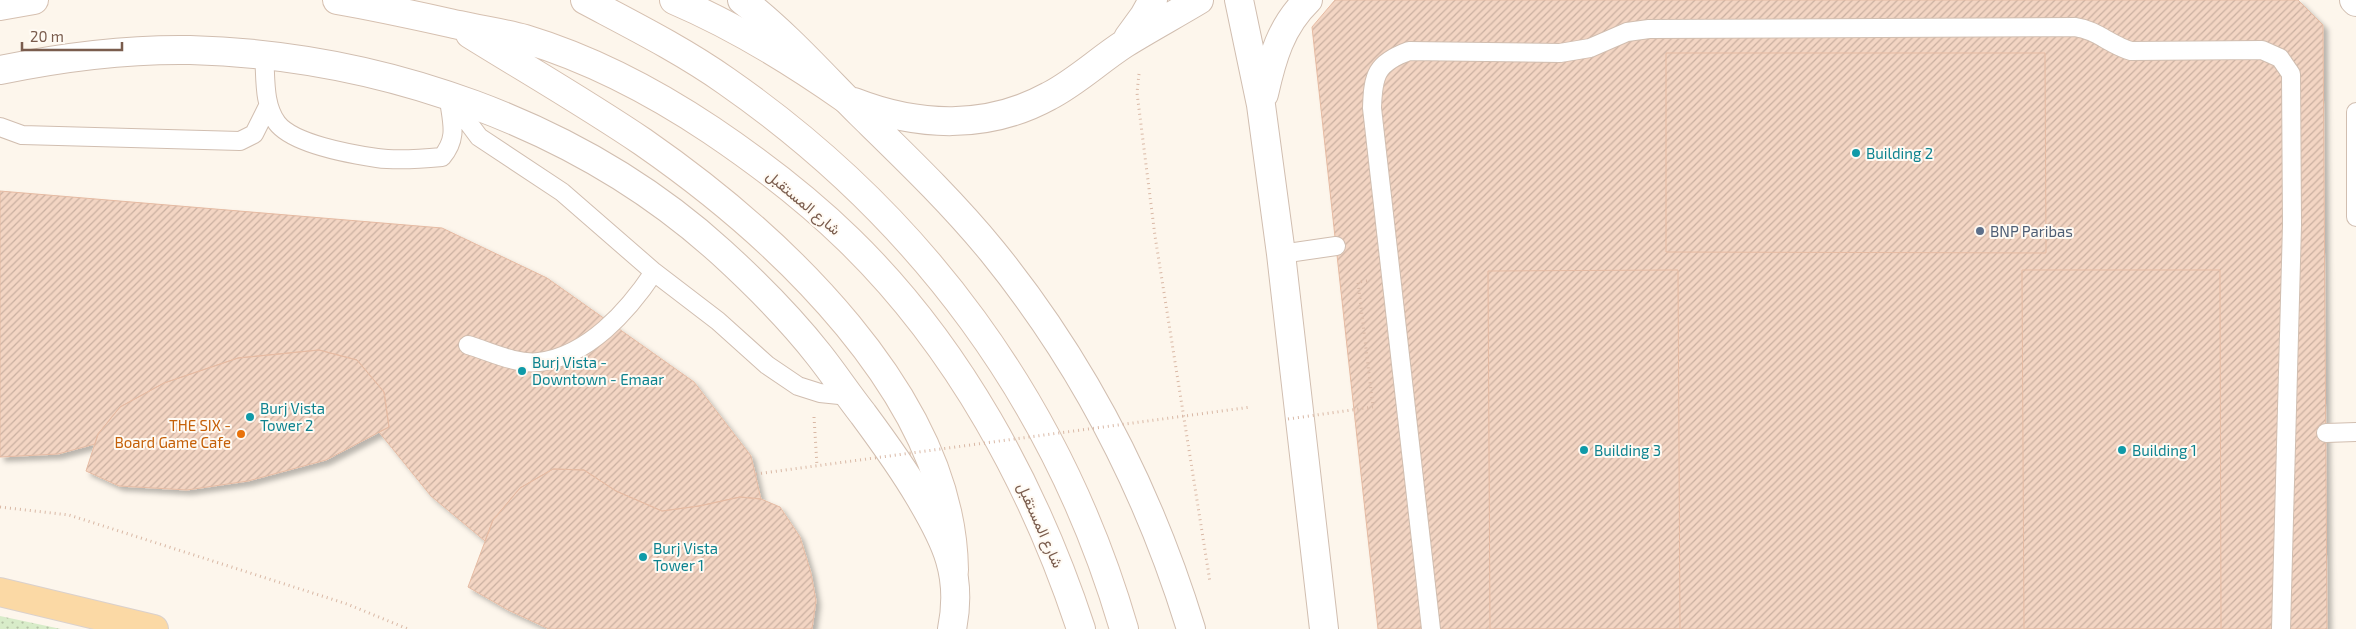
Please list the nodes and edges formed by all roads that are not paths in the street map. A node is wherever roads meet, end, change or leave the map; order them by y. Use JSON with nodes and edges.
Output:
{"nodes":[{"id":1,"x":34,"y":0,"type":"edge"},
{"id":2,"x":337,"y":0,"type":"edge"},
{"id":3,"x":585,"y":0,"type":"edge"},
{"id":4,"x":674,"y":0,"type":"edge"},
{"id":5,"x":742,"y":0,"type":"edge"},
{"id":6,"x":1153,"y":0,"type":"edge"},
{"id":7,"x":1199,"y":0,"type":"edge"},
{"id":8,"x":1239,"y":0,"type":"edge"},
{"id":9,"x":1308,"y":0,"type":"edge"},
{"id":10,"x":0,"y":6,"type":"edge"},
{"id":11,"x":454,"y":24,"type":"junction"},
{"id":12,"x":1123,"y":45,"type":"junction"},
{"id":13,"x":264,"y":55,"type":"junction"},
{"id":14,"x":0,"y":70,"type":"edge"},
{"id":15,"x":449,"y":97,"type":"junction"},
{"id":16,"x":846,"y":99,"type":"junction"},
{"id":17,"x":1261,"y":105,"type":"junction"},
{"id":18,"x":268,"y":106,"type":"junction"},
{"id":19,"x":2356,"y":112,"type":"edge"},
{"id":20,"x":0,"y":127,"type":"edge"},
{"id":21,"x":2356,"y":217,"type":"edge"},
{"id":22,"x":1336,"y":246,"type":"dead end"},
{"id":23,"x":1281,"y":254,"type":"junction"},
{"id":24,"x":654,"y":272,"type":"junction"},
{"id":25,"x":468,"y":345,"type":"dead end"},
{"id":26,"x":849,"y":396,"type":"junction"},
{"id":27,"x":2356,"y":432,"type":"edge"},
{"id":28,"x":2326,"y":433,"type":"dead end"},
{"id":29,"x":954,"y":570,"type":"junction"},
{"id":30,"x":0,"y":592,"type":"edge"},
{"id":31,"x":1320,"y":595,"type":"junction"},
{"id":32,"x":154,"y":629,"type":"edge"},
{"id":33,"x":952,"y":629,"type":"edge"},
{"id":34,"x":1081,"y":629,"type":"edge"},
{"id":35,"x":1124,"y":629,"type":"edge"},
{"id":36,"x":1191,"y":629,"type":"edge"},
{"id":37,"x":1315,"y":629,"type":"edge"},
{"id":38,"x":1324,"y":629,"type":"edge"},
{"id":39,"x":1431,"y":629,"type":"edge"},
{"id":40,"x":2281,"y":629,"type":"edge"}],
"edges":[{"from":1,"to":10,"type":"street"},
{"from":2,"to":11,"type":"street","name":"شارع المستقبل"},
{"from":3,"to":35,"type":"street"},
{"from":4,"to":16,"type":"street"},
{"from":5,"to":16,"type":"street"},
{"from":6,"to":12,"type":"street"},
{"from":7,"to":12,"type":"street"},
{"from":8,"to":17,"type":"street"},
{"from":9,"to":17,"type":"street"},
{"from":11,"to":29,"type":"street"},
{"from":11,"to":34,"type":"street","name":"شارع المستقبل"},
{"from":12,"to":16,"type":"street"},
{"from":13,"to":14,"type":"street"},
{"from":13,"to":15,"type":"street"},
{"from":13,"to":18,"type":"lane"},
{"from":15,"to":18,"type":"lane"},
{"from":15,"to":24,"type":"lane"},
{"from":15,"to":26,"type":"street"},
{"from":16,"to":36,"type":"street"},
{"from":17,"to":23,"type":"street"},
{"from":18,"to":20,"type":"lane"},
{"from":19,"to":21,"type":"lane"},
{"from":22,"to":23,"type":"lane"},
{"from":23,"to":31,"type":"street"},
{"from":24,"to":25,"type":"lane"},
{"from":24,"to":26,"type":"lane"},
{"from":26,"to":29,"type":"street"},
{"from":27,"to":28,"type":"lane"},
{"from":29,"to":33,"type":"street"},
{"from":30,"to":32,"type":"main road"},
{"from":31,"to":37,"type":"street"},
{"from":31,"to":38,"type":"street"},
{"from":39,"to":40,"type":"lane"}]}
